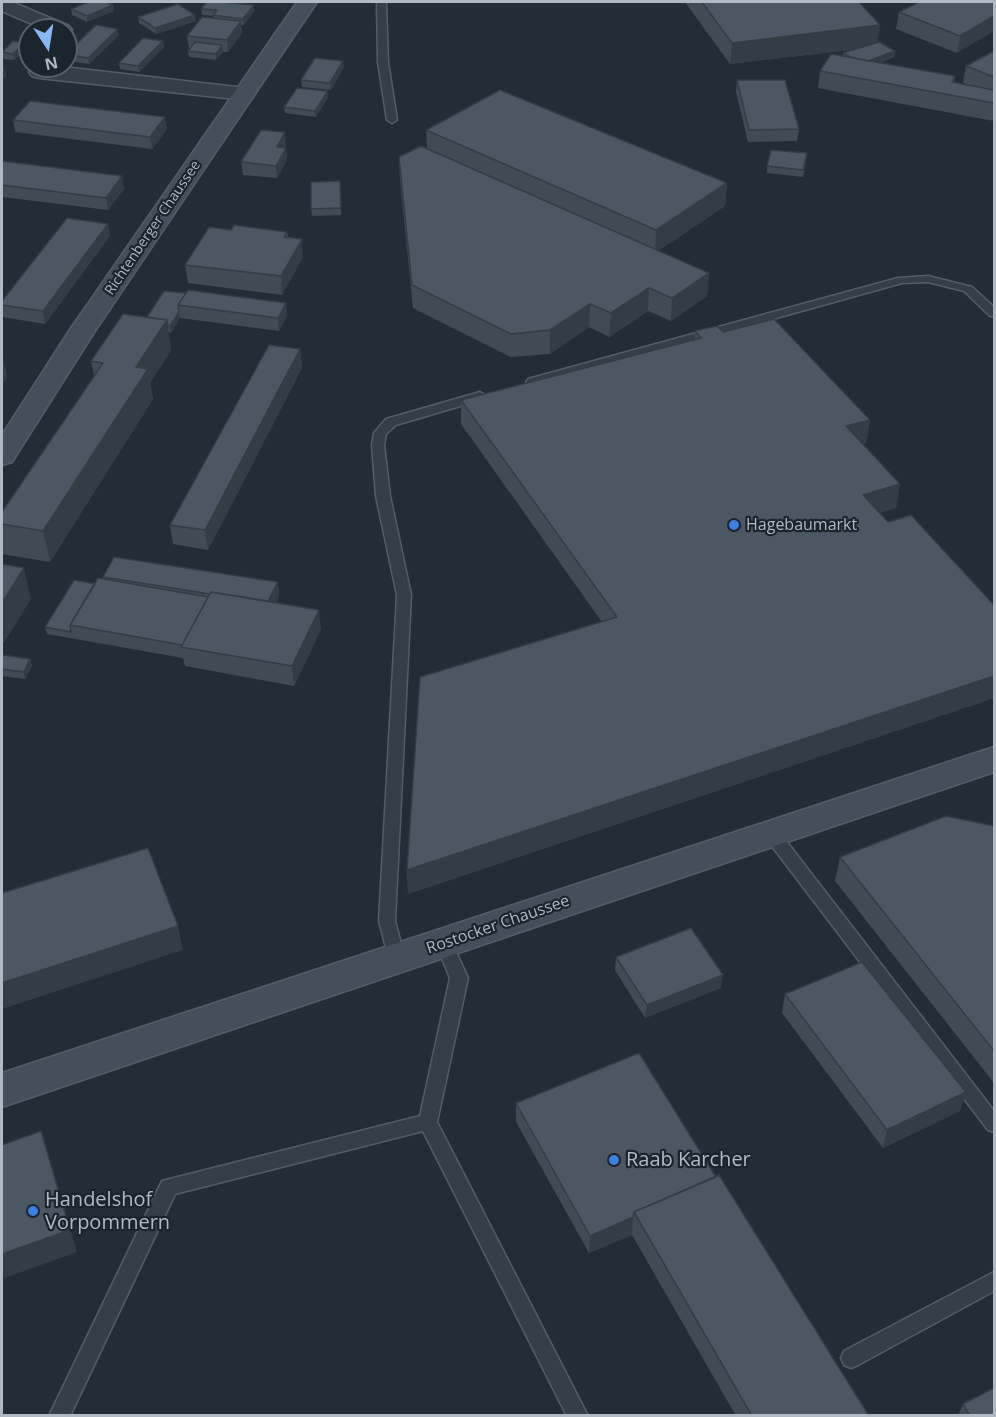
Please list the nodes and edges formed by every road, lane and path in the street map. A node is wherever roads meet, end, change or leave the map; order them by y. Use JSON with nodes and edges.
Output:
{"nodes":[{"id":1,"x":307,"y":2,"type":"edge"},
{"id":2,"x":381,"y":2,"type":"edge"},
{"id":3,"x":2,"y":4,"type":"edge"},
{"id":4,"x":34,"y":18,"type":"edge"},
{"id":5,"x":78,"y":76,"type":"edge"},
{"id":6,"x":244,"y":94,"type":"junction"},
{"id":7,"x":392,"y":120,"type":"dead end"},
{"id":8,"x":994,"y":313,"type":"edge"},
{"id":9,"x":517,"y":386,"type":"edge"},
{"id":10,"x":494,"y":393,"type":"edge"},
{"id":11,"x":5,"y":444,"type":"edge"},
{"id":12,"x":994,"y":759,"type":"edge"},
{"id":13,"x":771,"y":833,"type":"junction"},
{"id":14,"x":444,"y":944,"type":"junction"},
{"id":15,"x":397,"y":959,"type":"junction"},
{"id":16,"x":2,"y":1090,"type":"edge"},
{"id":17,"x":428,"y":1122,"type":"junction"},
{"id":18,"x":994,"y":1124,"type":"edge"},
{"id":19,"x":994,"y":1281,"type":"edge"},
{"id":20,"x":851,"y":1358,"type":"dead end"},
{"id":21,"x":59,"y":1416,"type":"edge"},
{"id":22,"x":578,"y":1416,"type":"edge"}],
"edges":[{"from":1,"to":6,"type":"street","name":"Richtenberger Chaussee"},
{"from":2,"to":7,"type":"lane"},
{"from":3,"to":4,"type":"street"},
{"from":5,"to":6,"type":"street"},
{"from":6,"to":11,"type":"street","name":"Richtenberger Chaussee"},
{"from":8,"to":9,"type":"lane"},
{"from":10,"to":15,"type":"lane"},
{"from":12,"to":13,"type":"street","name":"Rostocker Chaussee"},
{"from":13,"to":14,"type":"street","name":"Rostocker Chaussee"},
{"from":13,"to":18,"type":"lane"},
{"from":14,"to":15,"type":"street","name":"Rostocker Chaussee"},
{"from":14,"to":17,"type":"lane"},
{"from":15,"to":16,"type":"street","name":"Rostocker Chaussee"},
{"from":17,"to":21,"type":"lane"},
{"from":17,"to":22,"type":"lane"},
{"from":19,"to":20,"type":"lane"}]}
